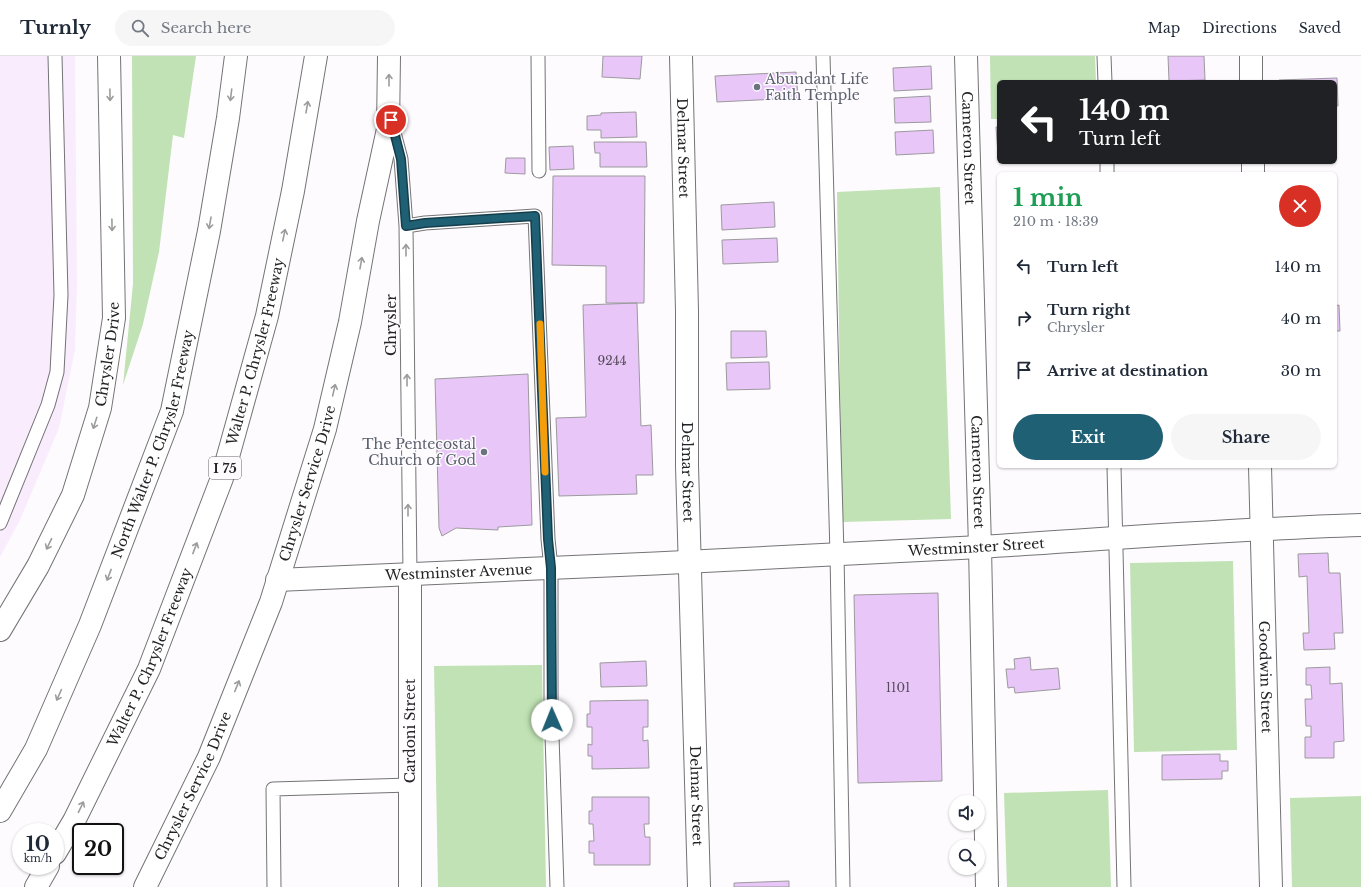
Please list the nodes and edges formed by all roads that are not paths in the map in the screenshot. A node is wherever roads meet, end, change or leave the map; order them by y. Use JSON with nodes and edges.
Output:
{"nodes":[{"id":1,"x":55,"y":56,"type":"edge"},
{"id":2,"x":109,"y":56,"type":"edge"},
{"id":3,"x":236,"y":56,"type":"edge"},
{"id":4,"x":316,"y":56,"type":"edge"},
{"id":5,"x":389,"y":56,"type":"edge"},
{"id":6,"x":538,"y":56,"type":"edge"},
{"id":7,"x":681,"y":56,"type":"edge"},
{"id":8,"x":823,"y":56,"type":"edge"},
{"id":9,"x":966,"y":56,"type":"edge"},
{"id":10,"x":1104,"y":56,"type":"edge"},
{"id":11,"x":1250,"y":56,"type":"edge"},
{"id":12,"x":1105,"y":80,"type":"edge"},
{"id":13,"x":1251,"y":80,"type":"edge"},
{"id":14,"x":389,"y":101,"type":"junction"},
{"id":15,"x":539,"y":171,"type":"dead end"},
{"id":16,"x":406,"y":226,"type":"junction"},
{"id":17,"x":1114,"y":468,"type":"edge"},
{"id":18,"x":1260,"y":468,"type":"edge"},
{"id":19,"x":0,"y":523,"type":"edge"},
{"id":20,"x":1361,"y":525,"type":"edge"},
{"id":21,"x":1262,"y":528,"type":"junction"},
{"id":22,"x":1116,"y":538,"type":"junction"},
{"id":23,"x":980,"y":547,"type":"junction"},
{"id":24,"x":836,"y":554,"type":"junction"},
{"id":25,"x":690,"y":563,"type":"junction"},
{"id":26,"x":551,"y":568,"type":"junction"},
{"id":27,"x":410,"y":574,"type":"junction"},
{"id":28,"x":277,"y":580,"type":"junction"},
{"id":29,"x":0,"y":630,"type":"edge"},
{"id":30,"x":410,"y":785,"type":"junction"},
{"id":31,"x":0,"y":811,"type":"edge"},
{"id":32,"x":64,"y":838,"type":"edge"},
{"id":33,"x":43,"y":875,"type":"edge"},
{"id":34,"x":36,"y":887,"type":"edge"},
{"id":35,"x":145,"y":887,"type":"edge"},
{"id":36,"x":274,"y":887,"type":"edge"},
{"id":37,"x":410,"y":887,"type":"edge"},
{"id":38,"x":557,"y":887,"type":"edge"},
{"id":39,"x":698,"y":887,"type":"edge"},
{"id":40,"x":843,"y":887,"type":"edge"},
{"id":41,"x":986,"y":887,"type":"edge"},
{"id":42,"x":1124,"y":887,"type":"edge"},
{"id":43,"x":1271,"y":887,"type":"edge"}],
"edges":[{"from":1,"to":19,"type":"lane"},
{"from":2,"to":29,"type":"main road","name":"Chrysler Drive","one_way":true},
{"from":3,"to":31,"type":"main road","name":"North Walter P. Chrysler Freeway","one_way":true},
{"from":32,"to":4,"type":"main road","name":"Walter P. Chrysler Freeway","number":"I 75","one_way":true},
{"from":14,"to":5,"type":"main road","name":"Chrysler Service Drive","one_way":true},
{"from":6,"to":15,"type":"lane"},
{"from":7,"to":25,"type":"main road","name":"Delmar Street"},
{"from":8,"to":24,"type":"lane"},
{"from":9,"to":23,"type":"main road","name":"Cameron Street"},
{"from":10,"to":12,"type":"lane"},
{"from":11,"to":13,"type":"main road"},
{"from":14,"to":16,"type":"lane","name":"Chrysler"},
{"from":28,"to":14,"type":"main road","name":"Chrysler Service Drive","one_way":true},
{"from":16,"to":26,"type":"lane"},
{"from":27,"to":16,"type":"lane","name":"Chrysler","one_way":true},
{"from":17,"to":22,"type":"lane"},
{"from":18,"to":21,"type":"main road","name":"Goodwin Street"},
{"from":20,"to":21,"type":"main road"},
{"from":21,"to":22,"type":"main road","name":"Westminster Street"},
{"from":21,"to":43,"type":"main road","name":"Goodwin Street"},
{"from":22,"to":23,"type":"main road","name":"Westminster Street"},
{"from":22,"to":42,"type":"lane"},
{"from":23,"to":24,"type":"main road","name":"Westminster Street"},
{"from":23,"to":41,"type":"main road","name":"Cameron Street"},
{"from":24,"to":25,"type":"main road","name":"Westminster Street"},
{"from":24,"to":40,"type":"lane"},
{"from":25,"to":26,"type":"main road","name":"Westminster Avenue"},
{"from":25,"to":39,"type":"main road","name":"Delmar Street"},
{"from":26,"to":27,"type":"main road","name":"Westminster Avenue"},
{"from":26,"to":38,"type":"lane"},
{"from":27,"to":28,"type":"main road","name":"Westminster Avenue"},
{"from":27,"to":30,"type":"main road","name":"Cardoni Street"},
{"from":35,"to":28,"type":"main road","name":"Chrysler Service Drive","one_way":true},
{"from":30,"to":36,"type":"lane"},
{"from":30,"to":37,"type":"main road","name":"Cardoni Street"},
{"from":33,"to":34,"type":"main road"}]}
